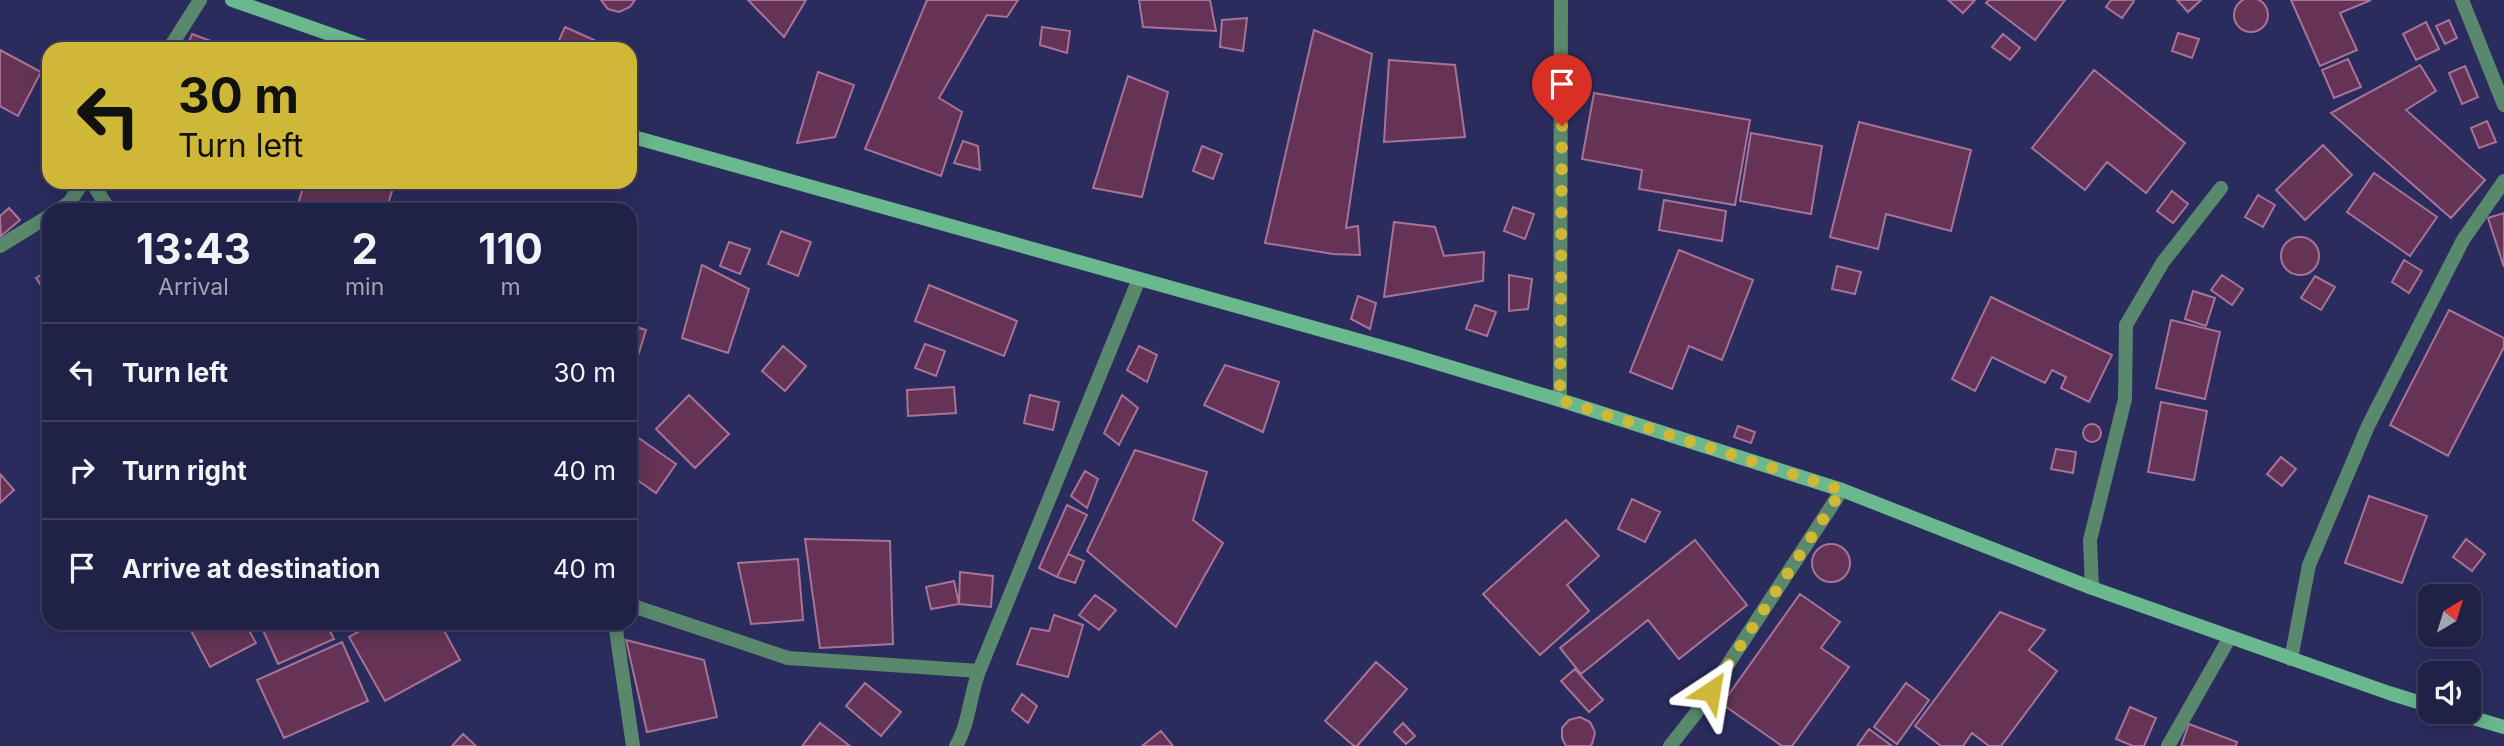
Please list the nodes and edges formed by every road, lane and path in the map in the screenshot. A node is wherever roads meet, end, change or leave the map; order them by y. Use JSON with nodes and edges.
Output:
{"nodes":[{"id":1,"x":201,"y":0,"type":"edge"},
{"id":2,"x":232,"y":0,"type":"edge"},
{"id":3,"x":1561,"y":0,"type":"edge"},
{"id":4,"x":2462,"y":0,"type":"edge"},
{"id":5,"x":174,"y":42,"type":"edge"},
{"id":6,"x":352,"y":42,"type":"edge"},
{"id":7,"x":2504,"y":105,"type":"edge"},
{"id":8,"x":637,"y":138,"type":"edge"},
{"id":9,"x":2504,"y":181,"type":"edge"},
{"id":10,"x":2221,"y":188,"type":"dead end"},
{"id":11,"x":42,"y":220,"type":"edge"},
{"id":12,"x":0,"y":246,"type":"edge"},
{"id":13,"x":1139,"y":279,"type":"junction"},
{"id":14,"x":1560,"y":400,"type":"junction"},
{"id":15,"x":1842,"y":490,"type":"junction"},
{"id":16,"x":2092,"y":588,"type":"junction"},
{"id":17,"x":637,"y":607,"type":"edge"},
{"id":18,"x":616,"y":630,"type":"edge"},
{"id":19,"x":2230,"y":637,"type":"junction"},
{"id":20,"x":2291,"y":659,"type":"junction"},
{"id":21,"x":979,"y":671,"type":"junction"},
{"id":22,"x":2418,"y":702,"type":"edge"},
{"id":23,"x":2481,"y":720,"type":"edge"},
{"id":24,"x":2504,"y":727,"type":"edge"},
{"id":25,"x":633,"y":746,"type":"edge"},
{"id":26,"x":956,"y":746,"type":"edge"},
{"id":27,"x":1670,"y":746,"type":"edge"},
{"id":28,"x":2168,"y":746,"type":"edge"}],
"edges":[{"from":1,"to":5,"type":"street"},
{"from":2,"to":6,"type":"street"},
{"from":3,"to":14,"type":"street"},
{"from":4,"to":7,"type":"street"},
{"from":8,"to":13,"type":"street"},
{"from":9,"to":20,"type":"street"},
{"from":10,"to":16,"type":"street"},
{"from":11,"to":12,"type":"street"},
{"from":13,"to":14,"type":"street"},
{"from":13,"to":21,"type":"street"},
{"from":14,"to":15,"type":"street"},
{"from":15,"to":16,"type":"street"},
{"from":15,"to":27,"type":"street"},
{"from":16,"to":19,"type":"street"},
{"from":17,"to":21,"type":"street"},
{"from":18,"to":25,"type":"street"},
{"from":19,"to":20,"type":"street"},
{"from":19,"to":28,"type":"street"},
{"from":20,"to":22,"type":"street"},
{"from":21,"to":26,"type":"street"},
{"from":23,"to":24,"type":"street"}]}
